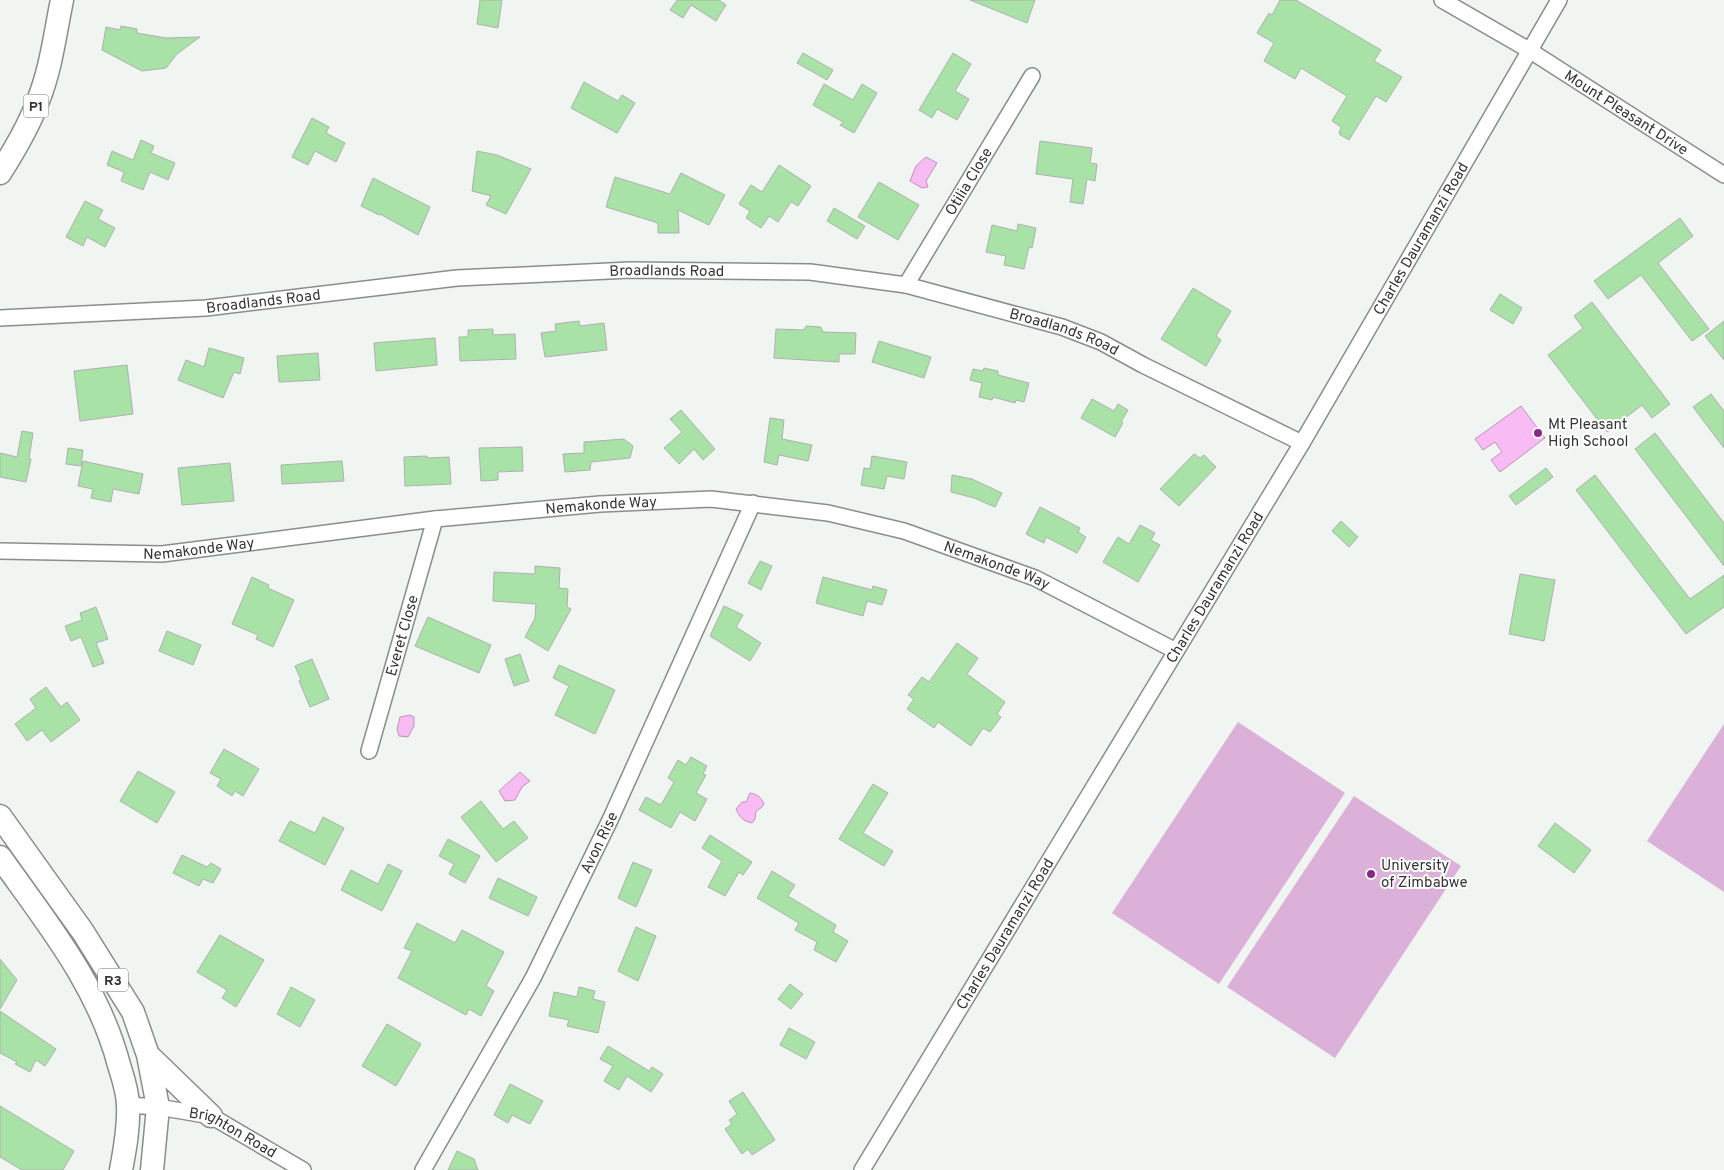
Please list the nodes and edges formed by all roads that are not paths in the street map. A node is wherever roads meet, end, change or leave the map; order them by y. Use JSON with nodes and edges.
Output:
{"nodes":[{"id":1,"x":62,"y":0,"type":"edge"},
{"id":2,"x":1442,"y":0,"type":"edge"},
{"id":3,"x":1559,"y":0,"type":"edge"},
{"id":4,"x":1529,"y":50,"type":"junction"},
{"id":5,"x":1032,"y":76,"type":"dead end"},
{"id":6,"x":6,"y":149,"type":"edge"},
{"id":7,"x":0,"y":173,"type":"edge"},
{"id":8,"x":1724,"y":174,"type":"edge"},
{"id":9,"x":906,"y":285,"type":"junction"},
{"id":10,"x":0,"y":318,"type":"edge"},
{"id":11,"x":1302,"y":443,"type":"junction"},
{"id":12,"x":753,"y":503,"type":"junction"},
{"id":13,"x":435,"y":519,"type":"junction"},
{"id":14,"x":0,"y":551,"type":"edge"},
{"id":15,"x":1176,"y":651,"type":"junction"},
{"id":16,"x":369,"y":751,"type":"dead end"},
{"id":17,"x":0,"y":816,"type":"edge"},
{"id":18,"x":0,"y":857,"type":"edge"},
{"id":19,"x":148,"y":1055,"type":"junction"},
{"id":20,"x":128,"y":1105,"type":"junction"},
{"id":21,"x":158,"y":1107,"type":"junction"},
{"id":22,"x":211,"y":1116,"type":"junction"},
{"id":23,"x":121,"y":1170,"type":"edge"},
{"id":24,"x":152,"y":1170,"type":"edge"},
{"id":25,"x":303,"y":1170,"type":"edge"},
{"id":26,"x":423,"y":1170,"type":"edge"},
{"id":27,"x":862,"y":1170,"type":"edge"}],
"edges":[{"from":1,"to":6,"type":"highway","number":"P1"},
{"from":2,"to":4,"type":"street","name":"Mount Pleasant Drive"},
{"from":3,"to":4,"type":"street","name":"Charles Dauramanzi Road"},
{"from":4,"to":8,"type":"street","name":"Mount Pleasant Drive"},
{"from":4,"to":11,"type":"street","name":"Charles Dauramanzi Road"},
{"from":5,"to":9,"type":"street","name":"Otilia Close"},
{"from":6,"to":7,"type":"highway","number":"P1"},
{"from":9,"to":10,"type":"street","name":"Broadlands Road"},
{"from":9,"to":11,"type":"street","name":"Broadlands Road"},
{"from":11,"to":15,"type":"street","name":"Charles Dauramanzi Road"},
{"from":12,"to":13,"type":"street","name":"Nemakonde Way"},
{"from":12,"to":15,"type":"street","name":"Nemakonde Way"},
{"from":12,"to":26,"type":"street","name":"Avon Rise"},
{"from":13,"to":14,"type":"street","name":"Nemakonde Way"},
{"from":13,"to":16,"type":"street","name":"Everet Close"},
{"from":15,"to":27,"type":"street","name":"Charles Dauramanzi Road"},
{"from":17,"to":19,"type":"highway","number":"R3"},
{"from":18,"to":20,"type":"highway","number":"R3"},
{"from":19,"to":21,"type":"highway","number":"R3"},
{"from":19,"to":22,"type":"highway"},
{"from":20,"to":21,"type":"street","name":"Brighton Road"},
{"from":20,"to":23,"type":"highway","number":"R3"},
{"from":21,"to":22,"type":"street","name":"Brighton Road"},
{"from":21,"to":24,"type":"highway","number":"R3"},
{"from":22,"to":25,"type":"street","name":"Brighton Road"}]}
